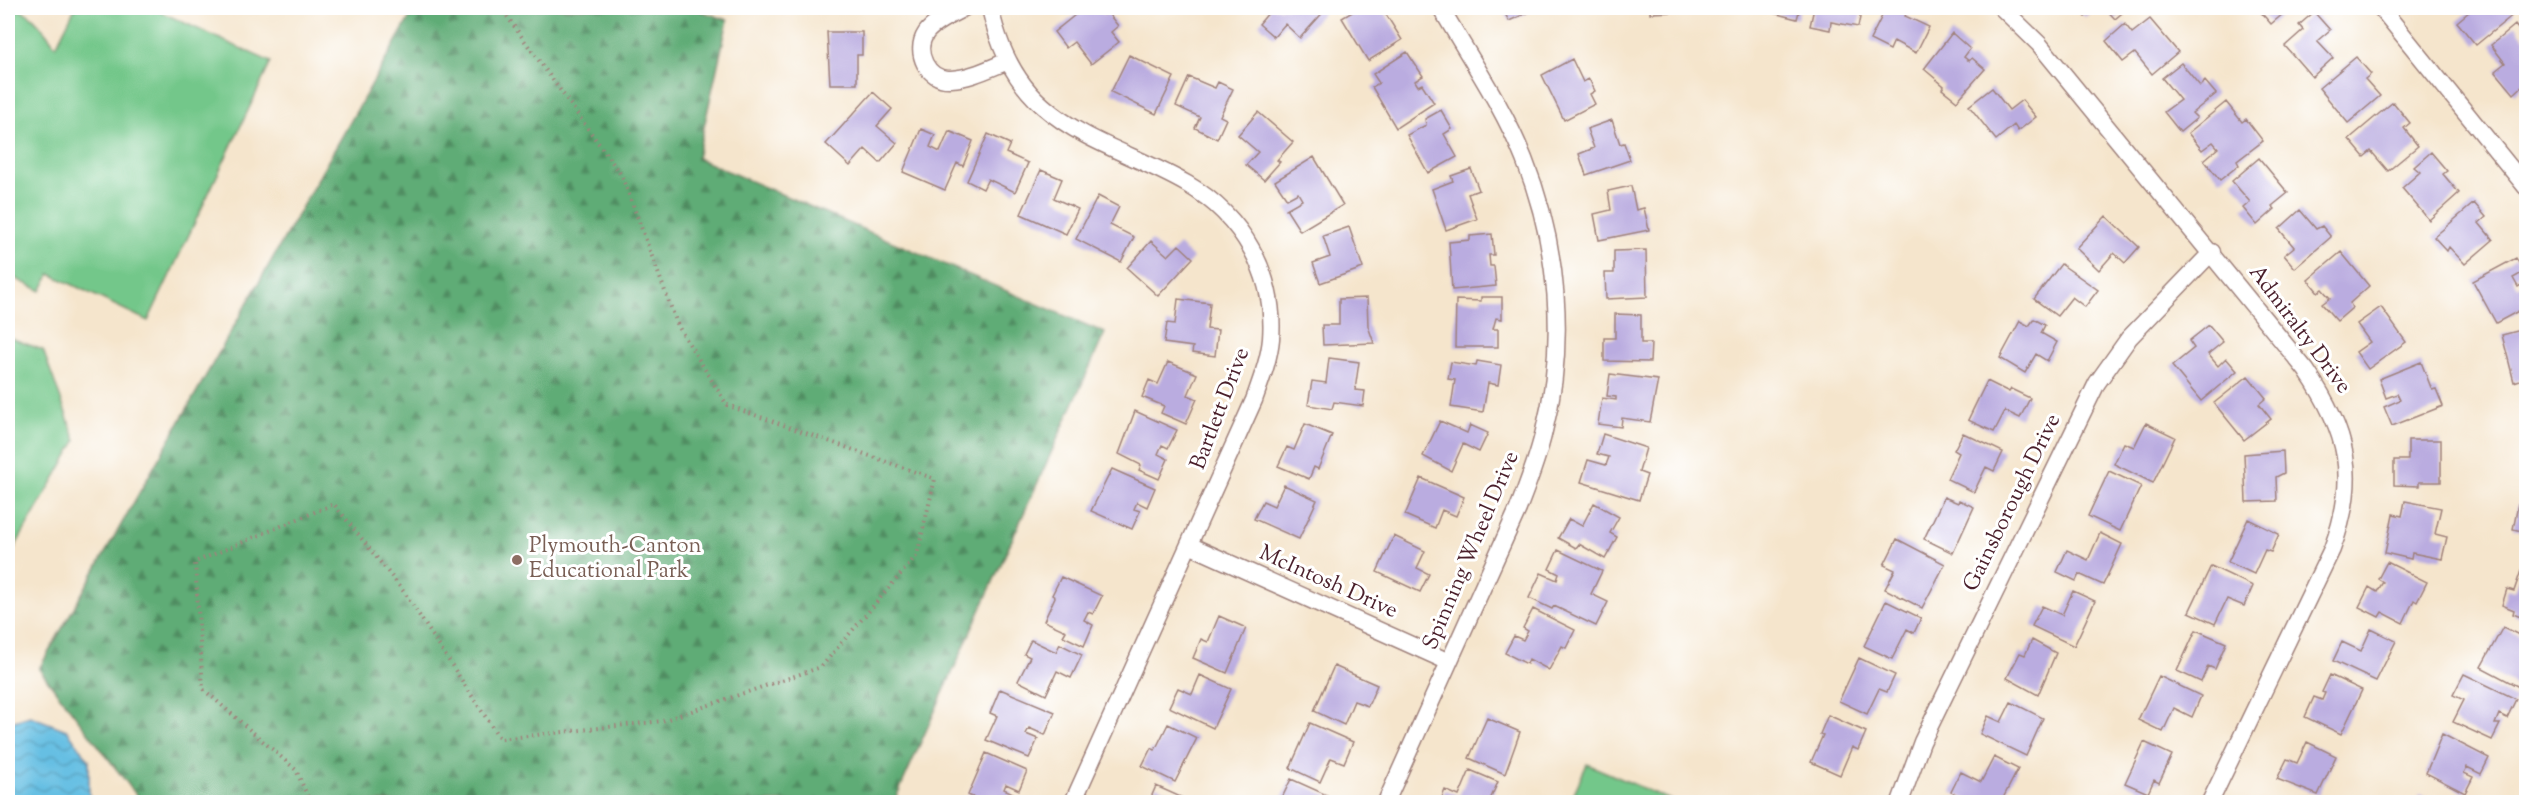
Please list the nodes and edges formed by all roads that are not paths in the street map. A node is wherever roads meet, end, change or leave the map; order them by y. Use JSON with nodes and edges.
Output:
{"nodes":[{"id":1,"x":964,"y":8,"type":"edge"},
{"id":2,"x":990,"y":8,"type":"edge"},
{"id":3,"x":1441,"y":8,"type":"edge"},
{"id":4,"x":2002,"y":8,"type":"edge"},
{"id":5,"x":2381,"y":8,"type":"edge"},
{"id":6,"x":1008,"y":61,"type":"junction"},
{"id":7,"x":2526,"y":187,"type":"edge"},
{"id":8,"x":2212,"y":252,"type":"junction"},
{"id":9,"x":1189,"y":545,"type":"junction"},
{"id":10,"x":1449,"y":662,"type":"junction"},
{"id":11,"x":1073,"y":802,"type":"edge"},
{"id":12,"x":1386,"y":802,"type":"edge"},
{"id":13,"x":1900,"y":802,"type":"edge"},
{"id":14,"x":2210,"y":802,"type":"edge"}],
"edges":[{"from":1,"to":6,"type":"street"},
{"from":2,"to":6,"type":"street","name":"Bartlett Drive"},
{"from":3,"to":10,"type":"street","name":"Spinning Wheel Drive"},
{"from":4,"to":8,"type":"street","name":"Admiralty Drive"},
{"from":5,"to":7,"type":"street"},
{"from":6,"to":9,"type":"street","name":"Bartlett Drive"},
{"from":8,"to":13,"type":"street","name":"Gainsborough Drive"},
{"from":8,"to":14,"type":"street","name":"Admiralty Drive"},
{"from":9,"to":10,"type":"street","name":"McIntosh Drive"},
{"from":9,"to":11,"type":"street","name":"Bartlett Drive"},
{"from":10,"to":12,"type":"street","name":"Spinning Wheel Drive"}]}
